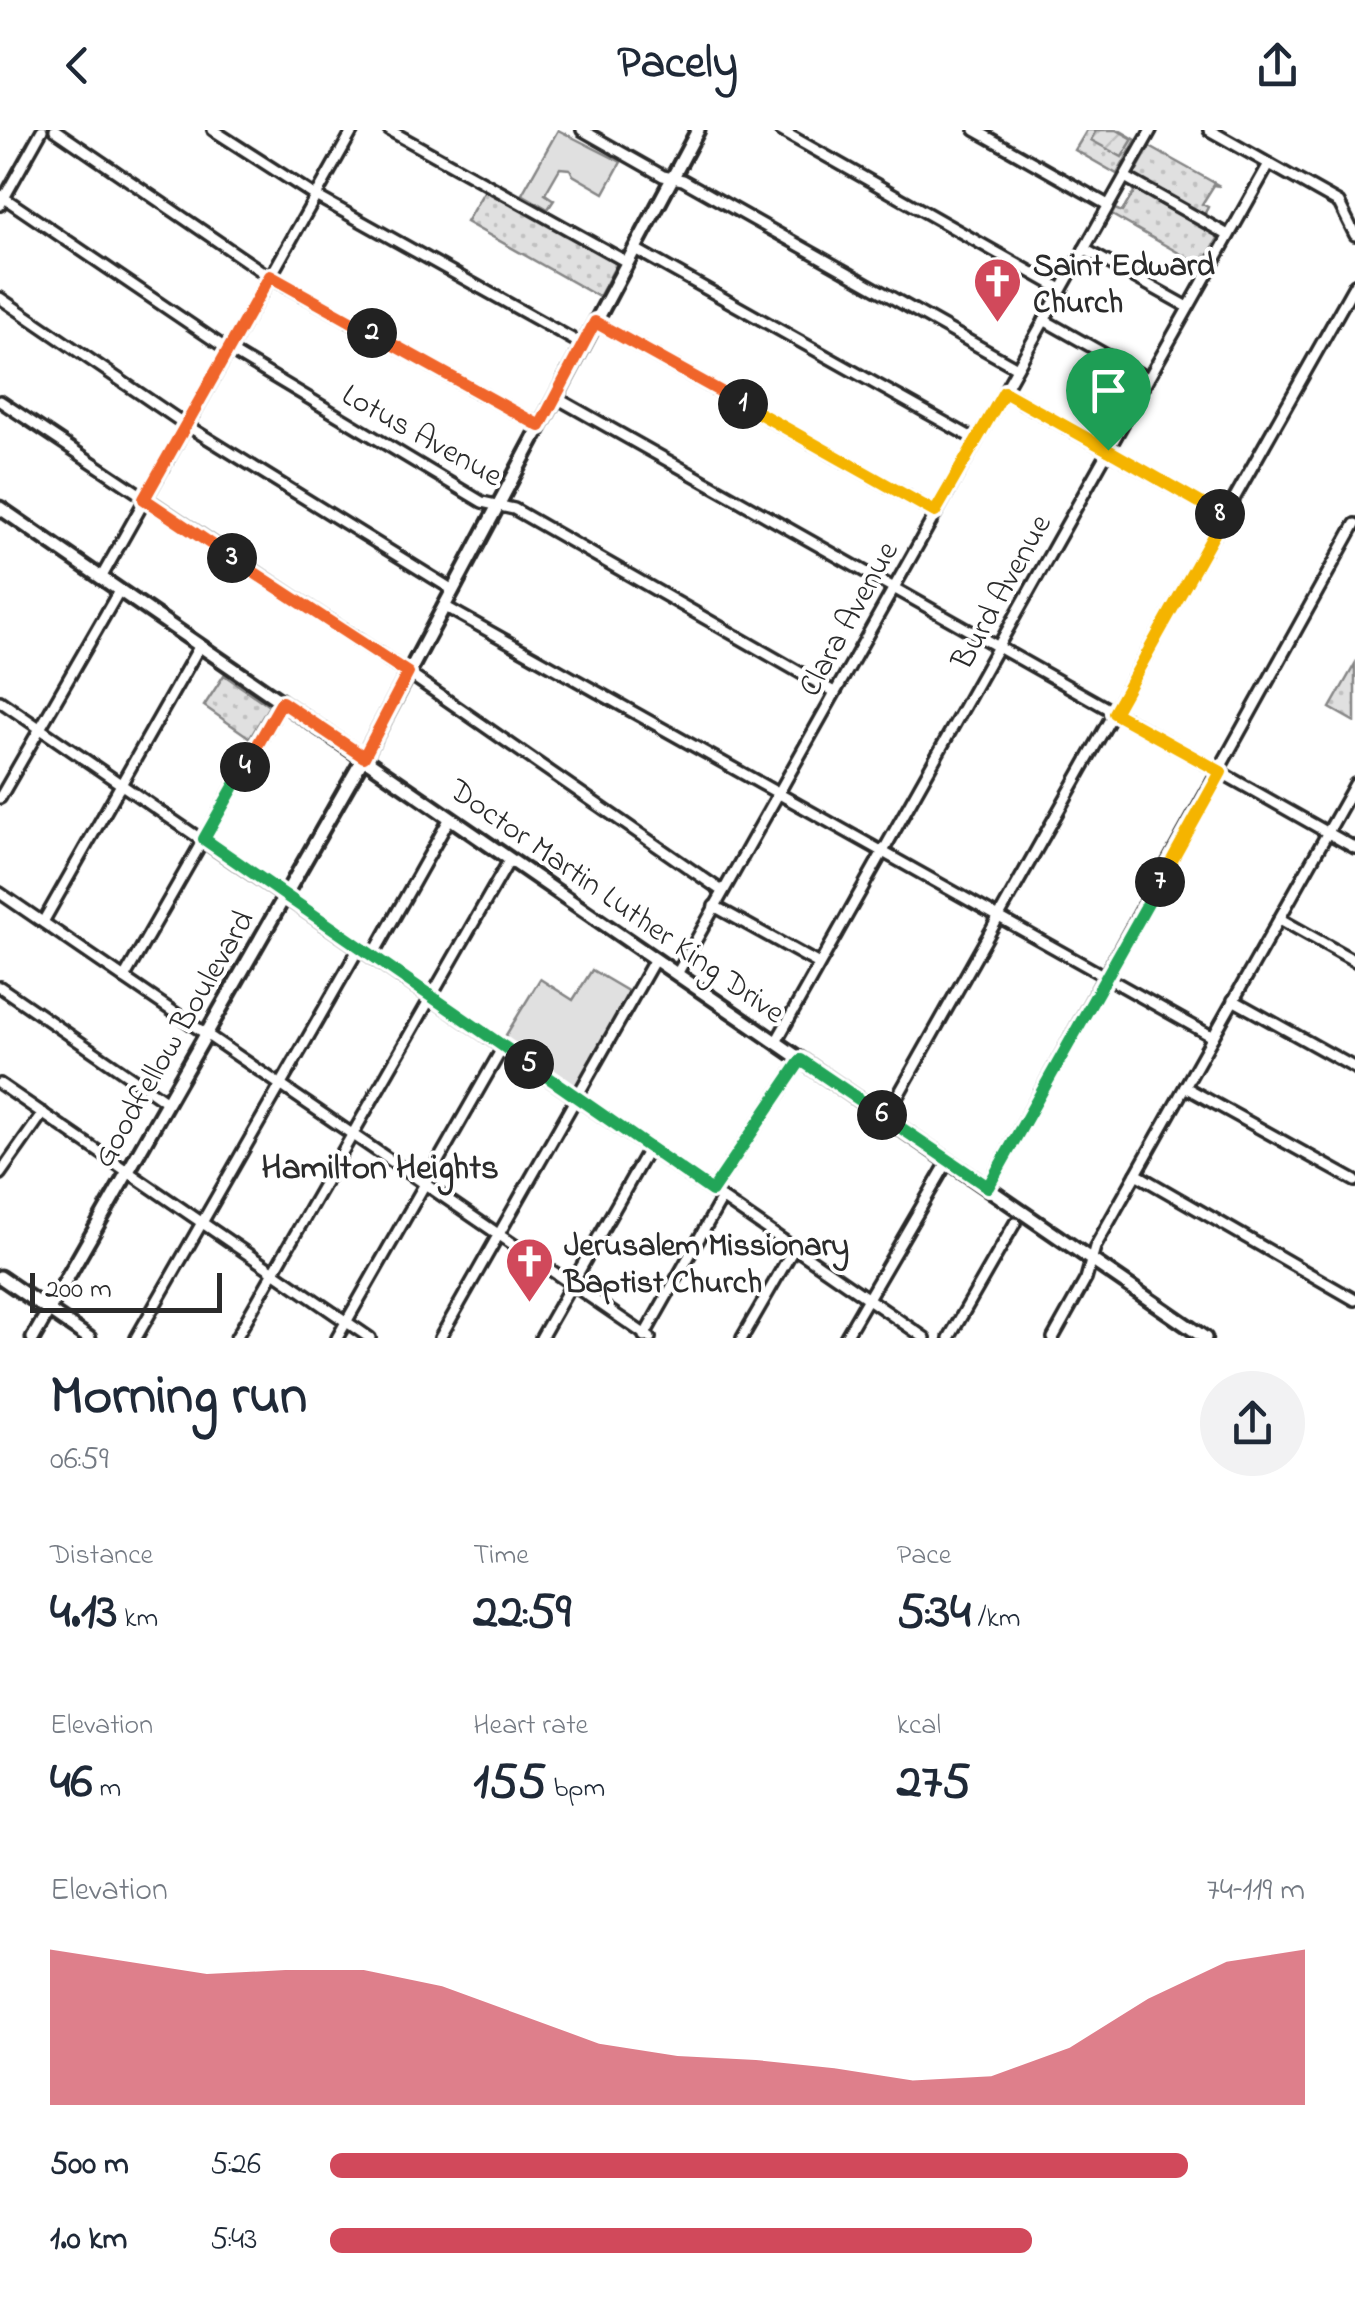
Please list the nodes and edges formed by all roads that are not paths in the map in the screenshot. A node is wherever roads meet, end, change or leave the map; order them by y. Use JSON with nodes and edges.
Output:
{"nodes":[{"id":1,"x":42,"y":130,"type":"edge"},
{"id":2,"x":55,"y":130,"type":"edge"},
{"id":3,"x":213,"y":130,"type":"edge"},
{"id":4,"x":352,"y":130,"type":"edge"},
{"id":5,"x":388,"y":130,"type":"edge"},
{"id":6,"x":582,"y":130,"type":"edge"},
{"id":7,"x":698,"y":130,"type":"edge"},
{"id":8,"x":780,"y":130,"type":"edge"},
{"id":9,"x":975,"y":130,"type":"edge"},
{"id":10,"x":1151,"y":130,"type":"edge"},
{"id":11,"x":1209,"y":130,"type":"edge"},
{"id":12,"x":1268,"y":164,"type":"junction"},
{"id":13,"x":1125,"y":177,"type":"junction"},
{"id":14,"x":673,"y":178,"type":"junction"},
{"id":15,"x":314,"y":195,"type":"junction"},
{"id":16,"x":1,"y":199,"type":"edge"},
{"id":17,"x":1339,"y":204,"type":"junction"},
{"id":18,"x":1108,"y":205,"type":"junction"},
{"id":19,"x":1355,"y":212,"type":"edge"},
{"id":20,"x":1228,"y":235,"type":"junction"},
{"id":21,"x":1355,"y":235,"type":"edge"},
{"id":22,"x":635,"y":248,"type":"junction"},
{"id":23,"x":1084,"y":249,"type":"junction"},
{"id":24,"x":627,"y":262,"type":"junction"},
{"id":25,"x":270,"y":276,"type":"junction"},
{"id":26,"x":1355,"y":284,"type":"edge"},
{"id":27,"x":1061,"y":289,"type":"junction"},
{"id":28,"x":0,"y":298,"type":"edge"},
{"id":29,"x":1188,"y":308,"type":"junction"},
{"id":30,"x":1044,"y":320,"type":"junction"},
{"id":31,"x":595,"y":322,"type":"junction"},
{"id":32,"x":583,"y":345,"type":"junction"},
{"id":33,"x":227,"y":349,"type":"junction"},
{"id":34,"x":1017,"y":368,"type":"junction"},
{"id":35,"x":1147,"y":378,"type":"junction"},
{"id":36,"x":1004,"y":392,"type":"junction"},
{"id":37,"x":555,"y":398,"type":"junction"},
{"id":38,"x":0,"y":401,"type":"edge"},
{"id":39,"x":186,"y":425,"type":"junction"},
{"id":40,"x":540,"y":426,"type":"junction"},
{"id":41,"x":976,"y":440,"type":"junction"},
{"id":42,"x":1108,"y":450,"type":"junction"},
{"id":43,"x":144,"y":499,"type":"junction"},
{"id":44,"x":496,"y":506,"type":"junction"},
{"id":45,"x":0,"y":508,"type":"edge"},
{"id":46,"x":935,"y":512,"type":"junction"},
{"id":47,"x":1224,"y":516,"type":"junction"},
{"id":48,"x":1355,"y":524,"type":"edge"},
{"id":49,"x":101,"y":578,"type":"junction"},
{"id":50,"x":453,"y":590,"type":"junction"},
{"id":51,"x":893,"y":590,"type":"junction"},
{"id":52,"x":119,"y":591,"type":"junction"},
{"id":53,"x":444,"y":606,"type":"junction"},
{"id":54,"x":200,"y":647,"type":"junction"},
{"id":55,"x":997,"y":647,"type":"junction"},
{"id":56,"x":408,"y":673,"type":"junction"},
{"id":57,"x":834,"y":692,"type":"junction"},
{"id":58,"x":0,"y":701,"type":"edge"},
{"id":59,"x":282,"y":702,"type":"junction"},
{"id":60,"x":1114,"y":713,"type":"junction"},
{"id":61,"x":40,"y":728,"type":"junction"},
{"id":62,"x":364,"y":757,"type":"junction"},
{"id":63,"x":1221,"y":772,"type":"junction"},
{"id":64,"x":1355,"y":784,"type":"edge"},
{"id":65,"x":122,"y":785,"type":"junction"},
{"id":66,"x":778,"y":794,"type":"junction"},
{"id":67,"x":0,"y":798,"type":"edge"},
{"id":68,"x":450,"y":818,"type":"junction"},
{"id":69,"x":1328,"y":833,"type":"junction"},
{"id":70,"x":204,"y":839,"type":"junction"},
{"id":71,"x":1355,"y":848,"type":"edge"},
{"id":72,"x":883,"y":850,"type":"junction"},
{"id":73,"x":510,"y":860,"type":"junction"},
{"id":74,"x":722,"y":891,"type":"junction"},
{"id":75,"x":0,"y":893,"type":"edge"},
{"id":76,"x":285,"y":896,"type":"junction"},
{"id":77,"x":714,"y":906,"type":"junction"},
{"id":78,"x":1000,"y":916,"type":"junction"},
{"id":79,"x":1280,"y":918,"type":"junction"},
{"id":80,"x":43,"y":922,"type":"junction"},
{"id":81,"x":359,"y":948,"type":"junction"},
{"id":82,"x":372,"y":956,"type":"junction"},
{"id":83,"x":655,"y":960,"type":"junction"},
{"id":84,"x":1355,"y":961,"type":"edge"},
{"id":85,"x":819,"y":964,"type":"junction"},
{"id":86,"x":677,"y":974,"type":"junction"},
{"id":87,"x":1107,"y":976,"type":"junction"},
{"id":88,"x":124,"y":978,"type":"junction"},
{"id":89,"x":0,"y":988,"type":"edge"},
{"id":90,"x":431,"y":998,"type":"junction"},
{"id":91,"x":1233,"y":1000,"type":"junction"},
{"id":92,"x":207,"y":1034,"type":"junction"},
{"id":93,"x":1213,"y":1036,"type":"junction"},
{"id":94,"x":776,"y":1042,"type":"junction"},
{"id":95,"x":503,"y":1047,"type":"junction"},
{"id":96,"x":801,"y":1060,"type":"junction"},
{"id":97,"x":1355,"y":1068,"type":"edge"},
{"id":98,"x":0,"y":1084,"type":"edge"},
{"id":99,"x":281,"y":1086,"type":"junction"},
{"id":100,"x":1185,"y":1087,"type":"junction"},
{"id":101,"x":576,"y":1097,"type":"junction"},
{"id":102,"x":167,"y":1102,"type":"junction"},
{"id":103,"x":42,"y":1113,"type":"junction"},
{"id":104,"x":886,"y":1117,"type":"junction"},
{"id":105,"x":352,"y":1135,"type":"junction"},
{"id":106,"x":649,"y":1148,"type":"junction"},
{"id":107,"x":948,"y":1160,"type":"junction"},
{"id":108,"x":128,"y":1172,"type":"junction"},
{"id":109,"x":0,"y":1174,"type":"edge"},
{"id":110,"x":1136,"y":1174,"type":"junction"},
{"id":111,"x":1355,"y":1181,"type":"edge"},
{"id":112,"x":426,"y":1185,"type":"junction"},
{"id":113,"x":988,"y":1187,"type":"junction"},
{"id":114,"x":712,"y":1191,"type":"junction"},
{"id":115,"x":722,"y":1198,"type":"junction"},
{"id":116,"x":203,"y":1222,"type":"junction"},
{"id":117,"x":1015,"y":1223,"type":"dead end"},
{"id":118,"x":499,"y":1236,"type":"junction"},
{"id":119,"x":794,"y":1248,"type":"junction"},
{"id":120,"x":1092,"y":1261,"type":"junction"},
{"id":121,"x":275,"y":1271,"type":"junction"},
{"id":122,"x":0,"y":1276,"type":"edge"},
{"id":123,"x":571,"y":1285,"type":"junction"},
{"id":124,"x":867,"y":1298,"type":"junction"},
{"id":125,"x":1355,"y":1300,"type":"edge"},
{"id":126,"x":49,"y":1310,"type":"junction"},
{"id":127,"x":346,"y":1322,"type":"junction"},
{"id":128,"x":646,"y":1337,"type":"edge"},
{"id":129,"x":33,"y":1338,"type":"edge"},
{"id":130,"x":89,"y":1338,"type":"edge"},
{"id":131,"x":136,"y":1338,"type":"edge"},
{"id":132,"x":236,"y":1338,"type":"edge"},
{"id":133,"x":337,"y":1338,"type":"edge"},
{"id":134,"x":370,"y":1338,"type":"edge"},
{"id":135,"x":440,"y":1338,"type":"edge"},
{"id":136,"x":540,"y":1338,"type":"edge"},
{"id":137,"x":742,"y":1338,"type":"edge"},
{"id":138,"x":844,"y":1338,"type":"edge"},
{"id":139,"x":925,"y":1338,"type":"edge"},
{"id":140,"x":949,"y":1338,"type":"edge"},
{"id":141,"x":1053,"y":1338,"type":"edge"},
{"id":142,"x":1205,"y":1338,"type":"edge"}],
"edges":[{"from":1,"to":16,"type":"street"},
{"from":2,"to":25,"type":"street"},
{"from":3,"to":15,"type":"street"},
{"from":4,"to":15,"type":"street"},
{"from":5,"to":24,"type":"street"},
{"from":6,"to":14,"type":"street"},
{"from":7,"to":14,"type":"main road","name":"Goodfellow Boulevard"},
{"from":8,"to":27,"type":"street"},
{"from":9,"to":18,"type":"street"},
{"from":10,"to":13,"type":"street","name":"Clara Avenue"},
{"from":11,"to":12,"type":"street"},
{"from":12,"to":17,"type":"street"},
{"from":12,"to":20,"type":"street","name":"Burd Avenue"},
{"from":13,"to":18,"type":"street","name":"Clara Avenue"},
{"from":13,"to":20,"type":"street"},
{"from":14,"to":22,"type":"main road","name":"Goodfellow Boulevard"},
{"from":14,"to":34,"type":"street"},
{"from":15,"to":25,"type":"street"},
{"from":15,"to":32,"type":"street"},
{"from":16,"to":33,"type":"street","name":"Lotus Avenue"},
{"from":17,"to":19,"type":"street"},
{"from":17,"to":21,"type":"street"},
{"from":18,"to":23,"type":"street","name":"Clara Avenue"},
{"from":20,"to":29,"type":"street","name":"Burd Avenue"},
{"from":22,"to":24,"type":"main road","name":"Goodfellow Boulevard"},
{"from":22,"to":41,"type":"street"},
{"from":23,"to":27,"type":"street","name":"Clara Avenue"},
{"from":23,"to":29,"type":"street"},
{"from":24,"to":31,"type":"main road","name":"Goodfellow Boulevard"},
{"from":25,"to":33,"type":"street"},
{"from":25,"to":40,"type":"street"},
{"from":26,"to":47,"type":"street"},
{"from":27,"to":30,"type":"street","name":"Clara Avenue"},
{"from":28,"to":39,"type":"street"},
{"from":29,"to":35,"type":"street","name":"Burd Avenue"},
{"from":30,"to":34,"type":"street","name":"Clara Avenue"},
{"from":30,"to":35,"type":"street"},
{"from":31,"to":32,"type":"main road","name":"Goodfellow Boulevard"},
{"from":31,"to":46,"type":"street"},
{"from":32,"to":37,"type":"main road","name":"Goodfellow Boulevard"},
{"from":33,"to":39,"type":"street"},
{"from":33,"to":44,"type":"street","name":"Lotus Avenue"},
{"from":34,"to":36,"type":"street","name":"Clara Avenue"},
{"from":35,"to":42,"type":"street","name":"Burd Avenue"},
{"from":36,"to":41,"type":"street","name":"Clara Avenue"},
{"from":36,"to":42,"type":"street"},
{"from":37,"to":40,"type":"main road","name":"Goodfellow Boulevard"},
{"from":37,"to":51,"type":"street"},
{"from":38,"to":43,"type":"street"},
{"from":39,"to":43,"type":"street"},
{"from":39,"to":50,"type":"street"},
{"from":40,"to":44,"type":"main road","name":"Goodfellow Boulevard"},
{"from":41,"to":46,"type":"street","name":"Clara Avenue"},
{"from":42,"to":47,"type":"street"},
{"from":42,"to":55,"type":"street","name":"Burd Avenue"},
{"from":43,"to":49,"type":"street"},
{"from":43,"to":56,"type":"street"},
{"from":44,"to":50,"type":"main road","name":"Goodfellow Boulevard"},
{"from":44,"to":57,"type":"street","name":"Lotus Avenue"},
{"from":45,"to":49,"type":"main road","name":"Doctor Martin Luther King Drive"},
{"from":46,"to":51,"type":"street","name":"Clara Avenue"},
{"from":47,"to":60,"type":"street"},
{"from":48,"to":63,"type":"street"},
{"from":49,"to":52,"type":"main road","name":"Doctor Martin Luther King Drive"},
{"from":50,"to":53,"type":"main road","name":"Goodfellow Boulevard"},
{"from":51,"to":55,"type":"street"},
{"from":51,"to":57,"type":"street","name":"Clara Avenue"},
{"from":52,"to":54,"type":"main road","name":"Doctor Martin Luther King Drive"},
{"from":52,"to":61,"type":"street"},
{"from":53,"to":56,"type":"main road","name":"Goodfellow Boulevard"},
{"from":53,"to":66,"type":"street"},
{"from":54,"to":59,"type":"main road","name":"Doctor Martin Luther King Drive"},
{"from":54,"to":65,"type":"street"},
{"from":55,"to":60,"type":"street"},
{"from":55,"to":72,"type":"street","name":"Burd Avenue"},
{"from":56,"to":62,"type":"main road","name":"Goodfellow Boulevard"},
{"from":56,"to":74,"type":"street"},
{"from":57,"to":66,"type":"street","name":"Clara Avenue"},
{"from":58,"to":61,"type":"street"},
{"from":59,"to":62,"type":"main road","name":"Doctor Martin Luther King Drive"},
{"from":59,"to":70,"type":"street"},
{"from":60,"to":63,"type":"street"},
{"from":60,"to":78,"type":"street"},
{"from":61,"to":65,"type":"street"},
{"from":61,"to":67,"type":"street"},
{"from":62,"to":68,"type":"main road","name":"Doctor Martin Luther King Drive"},
{"from":62,"to":76,"type":"main road","name":"Goodfellow Boulevard"},
{"from":63,"to":69,"type":"street"},
{"from":63,"to":87,"type":"street"},
{"from":64,"to":69,"type":"street"},
{"from":65,"to":70,"type":"street"},
{"from":65,"to":80,"type":"street"},
{"from":66,"to":72,"type":"street"},
{"from":66,"to":74,"type":"street","name":"Clara Avenue"},
{"from":68,"to":73,"type":"main road","name":"Doctor Martin Luther King Drive"},
{"from":68,"to":82,"type":"street"},
{"from":69,"to":71,"type":"street"},
{"from":69,"to":79,"type":"street"},
{"from":70,"to":76,"type":"street"},
{"from":70,"to":88,"type":"street"},
{"from":72,"to":78,"type":"street"},
{"from":72,"to":85,"type":"street","name":"Burd Avenue"},
{"from":73,"to":83,"type":"main road","name":"Doctor Martin Luther King Drive"},
{"from":73,"to":90,"type":"street"},
{"from":74,"to":77,"type":"street","name":"Clara Avenue"},
{"from":75,"to":80,"type":"street"},
{"from":76,"to":81,"type":"street"},
{"from":76,"to":92,"type":"main road","name":"Goodfellow Boulevard"},
{"from":77,"to":85,"type":"street"},
{"from":77,"to":86,"type":"street","name":"Clara Avenue"},
{"from":78,"to":87,"type":"street"},
{"from":78,"to":104,"type":"street"},
{"from":79,"to":84,"type":"street"},
{"from":79,"to":91,"type":"street"},
{"from":80,"to":88,"type":"street"},
{"from":81,"to":82,"type":"street"},
{"from":81,"to":99,"type":"street"},
{"from":82,"to":90,"type":"street"},
{"from":83,"to":86,"type":"main road","name":"Doctor Martin Luther King Drive"},
{"from":83,"to":101,"type":"street"},
{"from":85,"to":94,"type":"street","name":"Burd Avenue"},
{"from":86,"to":94,"type":"main road","name":"Doctor Martin Luther King Drive"},
{"from":87,"to":93,"type":"street"},
{"from":87,"to":113,"type":"street"},
{"from":88,"to":92,"type":"street"},
{"from":89,"to":102,"type":"street"},
{"from":90,"to":95,"type":"street"},
{"from":90,"to":105,"type":"street"},
{"from":91,"to":93,"type":"street"},
{"from":91,"to":97,"type":"street"},
{"from":92,"to":99,"type":"street"},
{"from":92,"to":102,"type":"main road","name":"Goodfellow Boulevard"},
{"from":93,"to":100,"type":"street"},
{"from":94,"to":96,"type":"main road","name":"Doctor Martin Luther King Drive"},
{"from":95,"to":101,"type":"street"},
{"from":95,"to":112,"type":"street"},
{"from":96,"to":104,"type":"main road","name":"Doctor Martin Luther King Drive"},
{"from":96,"to":114,"type":"street"},
{"from":98,"to":103,"type":"street"},
{"from":99,"to":105,"type":"street"},
{"from":99,"to":116,"type":"street"},
{"from":100,"to":110,"type":"street"},
{"from":100,"to":111,"type":"street"},
{"from":101,"to":106,"type":"street"},
{"from":101,"to":118,"type":"street"},
{"from":102,"to":108,"type":"main road","name":"Goodfellow Boulevard"},
{"from":103,"to":108,"type":"street"},
{"from":103,"to":109,"type":"street"},
{"from":104,"to":107,"type":"main road","name":"Doctor Martin Luther King Drive"},
{"from":105,"to":112,"type":"street"},
{"from":105,"to":121,"type":"street"},
{"from":106,"to":114,"type":"street"},
{"from":106,"to":123,"type":"street"},
{"from":107,"to":113,"type":"main road","name":"Doctor Martin Luther King Drive"},
{"from":107,"to":124,"type":"street"},
{"from":108,"to":116,"type":"street"},
{"from":108,"to":126,"type":"main road","name":"Goodfellow Boulevard"},
{"from":110,"to":120,"type":"street"},
{"from":110,"to":125,"type":"street"},
{"from":112,"to":118,"type":"street"},
{"from":112,"to":127,"type":"street"},
{"from":113,"to":120,"type":"main road","name":"Doctor Martin Luther King Drive"},
{"from":114,"to":115,"type":"street"},
{"from":115,"to":119,"type":"street"},
{"from":115,"to":128,"type":"street"},
{"from":116,"to":121,"type":"street"},
{"from":116,"to":131,"type":"street"},
{"from":117,"to":140,"type":"street"},
{"from":118,"to":123,"type":"street"},
{"from":118,"to":135,"type":"street"},
{"from":119,"to":124,"type":"street"},
{"from":119,"to":137,"type":"street"},
{"from":120,"to":141,"type":"street"},
{"from":120,"to":142,"type":"main road","name":"Doctor Martin Luther King Drive"},
{"from":121,"to":127,"type":"street"},
{"from":121,"to":132,"type":"street"},
{"from":122,"to":126,"type":"main road"},
{"from":123,"to":128,"type":"street"},
{"from":123,"to":136,"type":"street"},
{"from":124,"to":138,"type":"street"},
{"from":124,"to":139,"type":"street"},
{"from":126,"to":129,"type":"main road","name":"Goodfellow Boulevard"},
{"from":126,"to":130,"type":"main road"},
{"from":127,"to":133,"type":"street"},
{"from":127,"to":134,"type":"street"}]}
